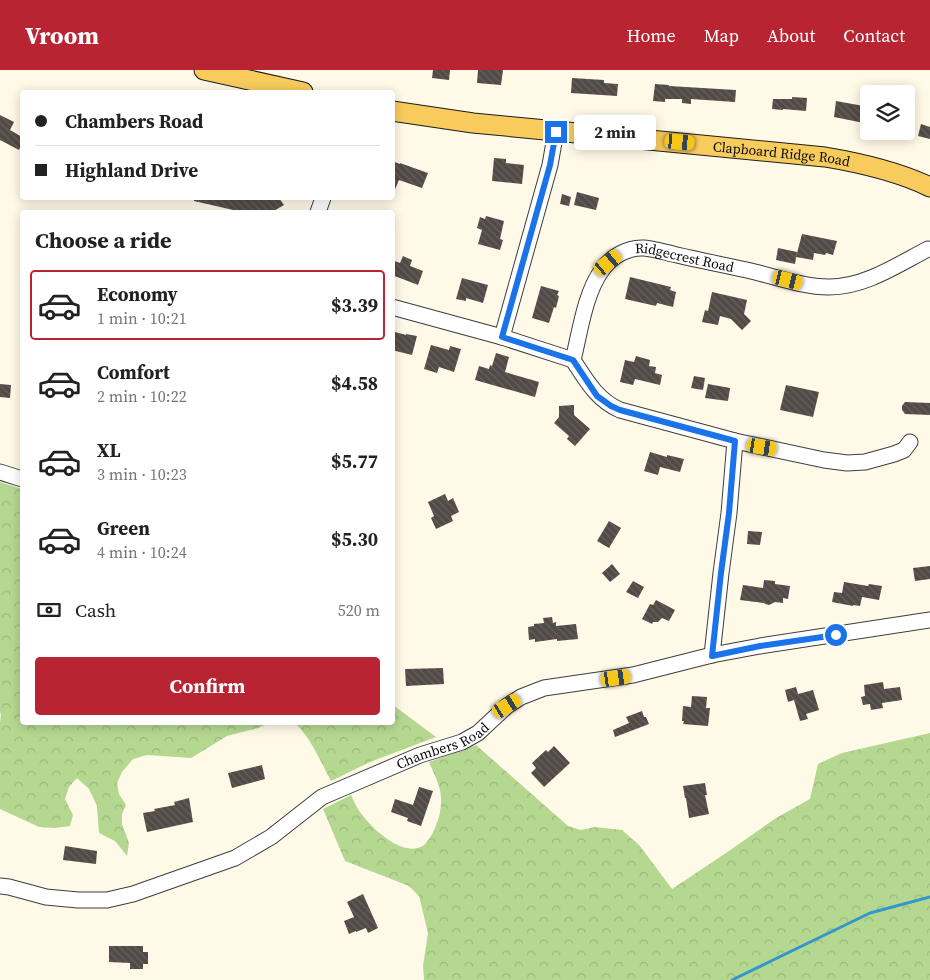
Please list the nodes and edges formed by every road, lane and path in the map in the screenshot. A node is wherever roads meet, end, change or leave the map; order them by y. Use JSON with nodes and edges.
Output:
{"nodes":[{"id":1,"x":204,"y":70,"type":"edge"},
{"id":2,"x":294,"y":90,"type":"edge"},
{"id":3,"x":395,"y":111,"type":"edge"},
{"id":4,"x":556,"y":132,"type":"junction"},
{"id":5,"x":930,"y":187,"type":"edge"},
{"id":6,"x":928,"y":250,"type":"dead end"},
{"id":7,"x":395,"y":308,"type":"edge"},
{"id":8,"x":502,"y":337,"type":"junction"},
{"id":9,"x":573,"y":360,"type":"junction"},
{"id":10,"x":735,"y":441,"type":"junction"},
{"id":11,"x":910,"y":442,"type":"dead end"},
{"id":12,"x":0,"y":472,"type":"edge"},
{"id":13,"x":20,"y":478,"type":"edge"},
{"id":14,"x":930,"y":620,"type":"edge"},
{"id":15,"x":712,"y":656,"type":"junction"},
{"id":16,"x":0,"y":886,"type":"edge"}],
"edges":[{"from":1,"to":2,"type":"main road"},
{"from":3,"to":4,"type":"main road","name":"Clapboard Ridge Road"},
{"from":4,"to":5,"type":"main road","name":"Clapboard Ridge Road"},
{"from":4,"to":8,"type":"street"},
{"from":6,"to":9,"type":"street","name":"Ridgecrest Road"},
{"from":7,"to":8,"type":"street"},
{"from":8,"to":9,"type":"street"},
{"from":9,"to":10,"type":"street"},
{"from":10,"to":11,"type":"street"},
{"from":10,"to":15,"type":"street"},
{"from":12,"to":13,"type":"street"},
{"from":14,"to":15,"type":"street","name":"Chambers Road"},
{"from":15,"to":16,"type":"street","name":"Chambers Road"}]}
